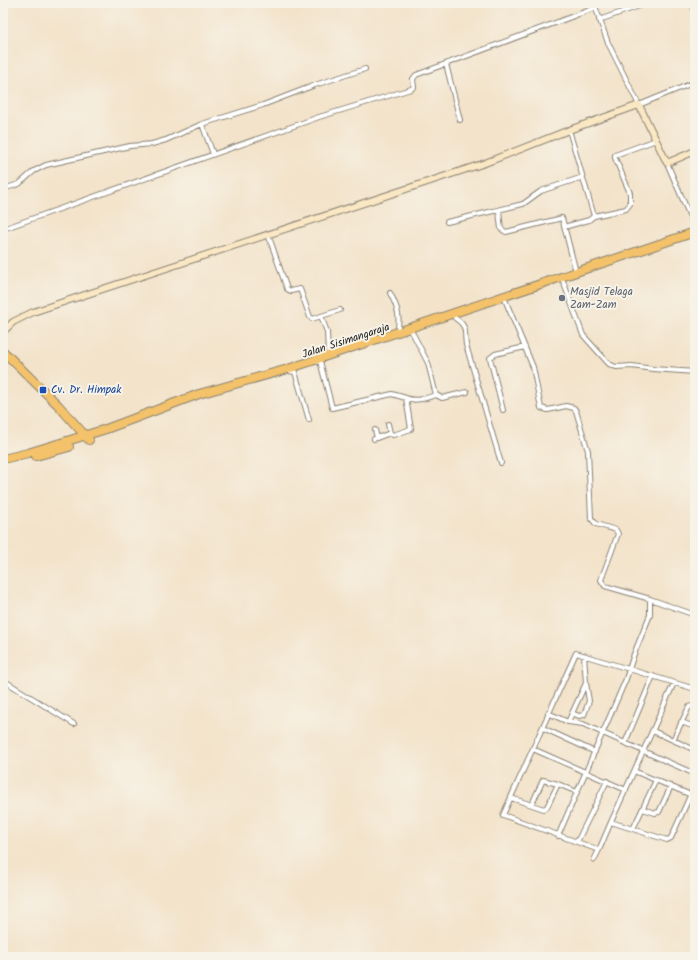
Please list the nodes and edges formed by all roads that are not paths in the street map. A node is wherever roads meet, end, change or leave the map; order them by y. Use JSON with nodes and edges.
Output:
{"nodes":[{"id":1,"x":648,"y":3,"type":"edge"},
{"id":2,"x":692,"y":3,"type":"edge"},
{"id":3,"x":594,"y":5,"type":"edge"},
{"id":4,"x":695,"y":11,"type":"edge"},
{"id":5,"x":599,"y":20,"type":"junction"},
{"id":6,"x":446,"y":64,"type":"junction"},
{"id":7,"x":365,"y":69,"type":"dead end"},
{"id":8,"x":695,"y":82,"type":"edge"},
{"id":9,"x":639,"y":105,"type":"junction"},
{"id":10,"x":460,"y":120,"type":"dead end"},
{"id":11,"x":202,"y":124,"type":"junction"},
{"id":12,"x":569,"y":130,"type":"junction"},
{"id":13,"x":656,"y":140,"type":"junction"},
{"id":14,"x":695,"y":151,"type":"edge"},
{"id":15,"x":213,"y":154,"type":"junction"},
{"id":16,"x":667,"y":162,"type":"junction"},
{"id":17,"x":583,"y":177,"type":"junction"},
{"id":18,"x":3,"y":189,"type":"edge"},
{"id":19,"x":499,"y":211,"type":"junction"},
{"id":20,"x":594,"y":216,"type":"junction"},
{"id":21,"x":448,"y":222,"type":"dead end"},
{"id":22,"x":564,"y":227,"type":"junction"},
{"id":23,"x":695,"y":228,"type":"edge"},
{"id":24,"x":3,"y":229,"type":"edge"},
{"id":25,"x":695,"y":232,"type":"edge"},
{"id":26,"x":268,"y":234,"type":"junction"},
{"id":27,"x":695,"y":236,"type":"edge"},
{"id":28,"x":576,"y":272,"type":"junction"},
{"id":29,"x":558,"y":281,"type":"junction"},
{"id":30,"x":390,"y":293,"type":"dead end"},
{"id":31,"x":504,"y":298,"type":"junction"},
{"id":32,"x":340,"y":310,"type":"dead end"},
{"id":33,"x":454,"y":315,"type":"junction"},
{"id":34,"x":321,"y":316,"type":"junction"},
{"id":35,"x":411,"y":330,"type":"junction"},
{"id":36,"x":3,"y":332,"type":"edge"},
{"id":37,"x":397,"y":332,"type":"junction"},
{"id":38,"x":525,"y":347,"type":"junction"},
{"id":39,"x":3,"y":351,"type":"edge"},
{"id":40,"x":328,"y":354,"type":"junction"},
{"id":41,"x":314,"y":361,"type":"junction"},
{"id":42,"x":289,"y":370,"type":"junction"},
{"id":43,"x":695,"y":372,"type":"edge"},
{"id":44,"x":467,"y":392,"type":"dead end"},
{"id":45,"x":436,"y":395,"type":"junction"},
{"id":46,"x":406,"y":398,"type":"junction"},
{"id":47,"x":503,"y":410,"type":"dead end"},
{"id":48,"x":309,"y":420,"type":"dead end"},
{"id":49,"x":388,"y":424,"type":"dead end"},
{"id":50,"x":375,"y":430,"type":"dead end"},
{"id":51,"x":390,"y":433,"type":"junction"},
{"id":52,"x":88,"y":436,"type":"junction"},
{"id":53,"x":3,"y":459,"type":"edge"},
{"id":54,"x":3,"y":462,"type":"edge"},
{"id":55,"x":501,"y":464,"type":"dead end"},
{"id":56,"x":650,"y":599,"type":"junction"},
{"id":57,"x":695,"y":615,"type":"edge"},
{"id":58,"x":584,"y":655,"type":"junction"},
{"id":59,"x":629,"y":669,"type":"junction"},
{"id":60,"x":653,"y":676,"type":"junction"},
{"id":61,"x":3,"y":680,"type":"edge"},
{"id":62,"x":586,"y":683,"type":"junction"},
{"id":63,"x":674,"y":683,"type":"junction"},
{"id":64,"x":695,"y":689,"type":"edge"},
{"id":65,"x":695,"y":705,"type":"edge"},
{"id":66,"x":548,"y":713,"type":"junction"},
{"id":67,"x":572,"y":713,"type":"junction"},
{"id":68,"x":568,"y":722,"type":"junction"},
{"id":69,"x":681,"y":722,"type":"junction"},
{"id":70,"x":74,"y":724,"type":"dead end"},
{"id":71,"x":695,"y":726,"type":"edge"},
{"id":72,"x":542,"y":728,"type":"junction"},
{"id":73,"x":653,"y":731,"type":"junction"},
{"id":74,"x":603,"y":734,"type":"junction"},
{"id":75,"x":672,"y":740,"type":"junction"},
{"id":76,"x":625,"y":743,"type":"junction"},
{"id":77,"x":533,"y":749,"type":"junction"},
{"id":78,"x":695,"y":750,"type":"edge"},
{"id":79,"x":644,"y":751,"type":"junction"},
{"id":80,"x":595,"y":752,"type":"junction"},
{"id":81,"x":634,"y":771,"type":"junction"},
{"id":82,"x":586,"y":772,"type":"junction"},
{"id":83,"x":695,"y":774,"type":"edge"},
{"id":84,"x":656,"y":780,"type":"junction"},
{"id":85,"x":607,"y":781,"type":"junction"},
{"id":86,"x":558,"y":784,"type":"junction"},
{"id":87,"x":695,"y":785,"type":"edge"},
{"id":88,"x":671,"y":786,"type":"junction"},
{"id":89,"x":626,"y":790,"type":"junction"},
{"id":90,"x":577,"y":792,"type":"junction"},
{"id":91,"x":691,"y":795,"type":"junction"},
{"id":92,"x":511,"y":798,"type":"junction"},
{"id":93,"x":532,"y":804,"type":"junction"},
{"id":94,"x":643,"y":808,"type":"junction"},
{"id":95,"x":611,"y":822,"type":"junction"},
{"id":96,"x":634,"y":829,"type":"junction"},
{"id":97,"x":558,"y":836,"type":"junction"},
{"id":98,"x":577,"y":842,"type":"junction"},
{"id":99,"x":599,"y":850,"type":"junction"},
{"id":100,"x":594,"y":860,"type":"dead end"}],
"edges":[{"from":1,"to":5,"type":"street"},
{"from":2,"to":4,"type":"street"},
{"from":3,"to":5,"type":"street"},
{"from":3,"to":6,"type":"street"},
{"from":5,"to":9,"type":"street"},
{"from":6,"to":10,"type":"street"},
{"from":6,"to":15,"type":"street"},
{"from":7,"to":11,"type":"street"},
{"from":8,"to":9,"type":"street"},
{"from":9,"to":12,"type":"street"},
{"from":9,"to":13,"type":"street"},
{"from":11,"to":15,"type":"street"},
{"from":11,"to":18,"type":"street"},
{"from":12,"to":17,"type":"street"},
{"from":12,"to":26,"type":"street"},
{"from":13,"to":16,"type":"street"},
{"from":13,"to":20,"type":"street"},
{"from":14,"to":16,"type":"street"},
{"from":15,"to":24,"type":"street"},
{"from":16,"to":23,"type":"street"},
{"from":17,"to":19,"type":"street"},
{"from":17,"to":20,"type":"street"},
{"from":19,"to":21,"type":"street"},
{"from":19,"to":22,"type":"street"},
{"from":20,"to":22,"type":"street"},
{"from":22,"to":28,"type":"street"},
{"from":25,"to":28,"type":"highway","name":"Jalan Sisimangaraja"},
{"from":26,"to":34,"type":"street"},
{"from":26,"to":36,"type":"street"},
{"from":27,"to":29,"type":"highway","name":"Jalan Sisimangaraja"},
{"from":28,"to":29,"type":"highway","name":"Jalan Sisimangaraja"},
{"from":29,"to":31,"type":"highway","name":"Jalan Sisimangaraja"},
{"from":29,"to":43,"type":"street"},
{"from":30,"to":37,"type":"street"},
{"from":31,"to":33,"type":"highway","name":"Jalan Sisimangaraja"},
{"from":31,"to":38,"type":"street"},
{"from":32,"to":34,"type":"street"},
{"from":33,"to":35,"type":"highway","name":"Jalan Sisimangaraja"},
{"from":33,"to":55,"type":"street"},
{"from":34,"to":40,"type":"street"},
{"from":35,"to":37,"type":"highway","name":"Jalan Sisimangaraja"},
{"from":35,"to":41,"type":"highway","name":"Jalan Sisimangaraja"},
{"from":35,"to":45,"type":"street"},
{"from":37,"to":40,"type":"highway","name":"Jalan Sisimangaraja"},
{"from":38,"to":47,"type":"street"},
{"from":38,"to":56,"type":"street"},
{"from":39,"to":52,"type":"highway"},
{"from":40,"to":41,"type":"highway","name":"Jalan Sisimangaraja"},
{"from":41,"to":42,"type":"highway","name":"Jalan Sisimangaraja"},
{"from":41,"to":46,"type":"street"},
{"from":42,"to":48,"type":"street"},
{"from":42,"to":52,"type":"highway","name":"Jalan Sisimangaraja"},
{"from":44,"to":45,"type":"street"},
{"from":45,"to":46,"type":"street"},
{"from":46,"to":51,"type":"street"},
{"from":49,"to":51,"type":"street"},
{"from":50,"to":51,"type":"street"},
{"from":52,"to":53,"type":"highway"},
{"from":52,"to":54,"type":"highway","name":"Jalan Sisimangaraja"},
{"from":56,"to":57,"type":"street"},
{"from":56,"to":59,"type":"street"},
{"from":58,"to":59,"type":"street"},
{"from":58,"to":62,"type":"street"},
{"from":58,"to":66,"type":"street"},
{"from":59,"to":60,"type":"street"},
{"from":59,"to":74,"type":"street"},
{"from":60,"to":63,"type":"street"},
{"from":60,"to":76,"type":"street"},
{"from":61,"to":70,"type":"street"},
{"from":62,"to":67,"type":"street"},
{"from":62,"to":67,"type":"street"},
{"from":63,"to":64,"type":"street"},
{"from":63,"to":73,"type":"street"},
{"from":65,"to":69,"type":"street"},
{"from":66,"to":68,"type":"street"},
{"from":66,"to":72,"type":"street"},
{"from":67,"to":68,"type":"street"},
{"from":68,"to":74,"type":"street"},
{"from":69,"to":71,"type":"street"},
{"from":69,"to":75,"type":"street"},
{"from":72,"to":77,"type":"street"},
{"from":72,"to":80,"type":"street"},
{"from":73,"to":75,"type":"street"},
{"from":73,"to":79,"type":"street"},
{"from":74,"to":76,"type":"street"},
{"from":74,"to":80,"type":"street"},
{"from":75,"to":78,"type":"street"},
{"from":76,"to":79,"type":"street"},
{"from":77,"to":82,"type":"street"},
{"from":77,"to":92,"type":"street"},
{"from":79,"to":81,"type":"street"},
{"from":79,"to":83,"type":"street"},
{"from":80,"to":82,"type":"street"},
{"from":81,"to":84,"type":"street"},
{"from":81,"to":89,"type":"street"},
{"from":82,"to":85,"type":"street"},
{"from":82,"to":90,"type":"street"},
{"from":84,"to":88,"type":"street"},
{"from":84,"to":94,"type":"street"},
{"from":85,"to":89,"type":"street"},
{"from":85,"to":98,"type":"street"},
{"from":86,"to":90,"type":"street"},
{"from":86,"to":93,"type":"street"},
{"from":86,"to":93,"type":"street"},
{"from":87,"to":91,"type":"street"},
{"from":88,"to":91,"type":"street"},
{"from":88,"to":94,"type":"street"},
{"from":89,"to":95,"type":"street"},
{"from":90,"to":97,"type":"street"},
{"from":91,"to":96,"type":"street"},
{"from":92,"to":93,"type":"street"},
{"from":92,"to":97,"type":"street"},
{"from":94,"to":96,"type":"street"},
{"from":95,"to":96,"type":"street"},
{"from":95,"to":99,"type":"street"},
{"from":97,"to":98,"type":"street"},
{"from":98,"to":99,"type":"street"},
{"from":99,"to":100,"type":"street"}]}
